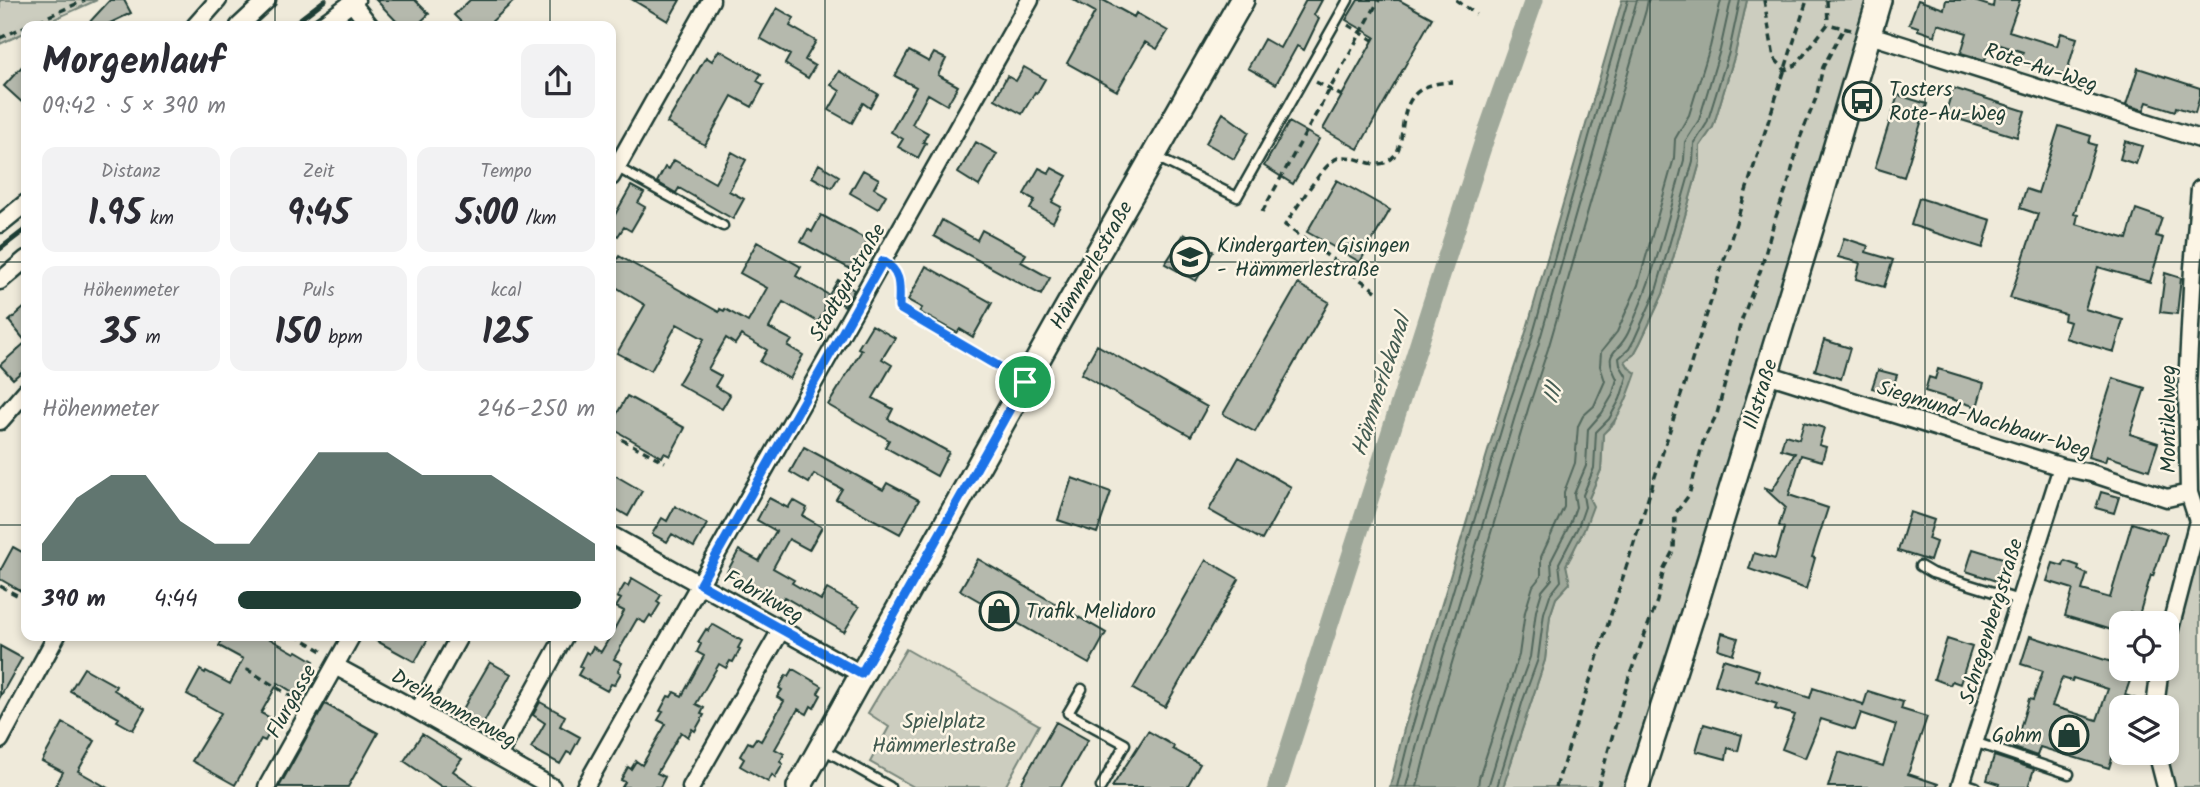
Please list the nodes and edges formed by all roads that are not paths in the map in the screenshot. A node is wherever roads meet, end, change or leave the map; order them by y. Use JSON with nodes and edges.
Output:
{"nodes":[{"id":1,"x":218,"y":0,"type":"edge"},
{"id":2,"x":267,"y":0,"type":"edge"},
{"id":3,"x":712,"y":0,"type":"edge"},
{"id":4,"x":1030,"y":0,"type":"edge"},
{"id":5,"x":1242,"y":0,"type":"edge"},
{"id":6,"x":1348,"y":0,"type":"edge"},
{"id":7,"x":1879,"y":0,"type":"edge"},
{"id":8,"x":354,"y":1,"type":"edge"},
{"id":9,"x":199,"y":21,"type":"edge"},
{"id":10,"x":244,"y":21,"type":"edge"},
{"id":11,"x":327,"y":21,"type":"edge"},
{"id":12,"x":367,"y":21,"type":"edge"},
{"id":13,"x":1870,"y":35,"type":"junction"},
{"id":14,"x":2200,"y":139,"type":"edge"},
{"id":15,"x":1154,"y":156,"type":"junction"},
{"id":16,"x":616,"y":167,"type":"edge"},
{"id":17,"x":616,"y":173,"type":"edge"},
{"id":18,"x":2200,"y":189,"type":"edge"},
{"id":19,"x":21,"y":207,"type":"edge"},
{"id":20,"x":0,"y":224,"type":"edge"},
{"id":21,"x":723,"y":226,"type":"dead end"},
{"id":22,"x":21,"y":263,"type":"edge"},
{"id":23,"x":0,"y":281,"type":"edge"},
{"id":24,"x":1767,"y":374,"type":"junction"},
{"id":25,"x":21,"y":397,"type":"edge"},
{"id":26,"x":0,"y":421,"type":"edge"},
{"id":27,"x":2194,"y":432,"type":"edge"},
{"id":28,"x":2062,"y":467,"type":"junction"},
{"id":29,"x":2189,"y":493,"type":"junction"},
{"id":30,"x":616,"y":538,"type":"edge"},
{"id":31,"x":1920,"y":566,"type":"dead end"},
{"id":32,"x":700,"y":584,"type":"junction"},
{"id":33,"x":2019,"y":600,"type":"junction"},
{"id":34,"x":2175,"y":611,"type":"edge"},
{"id":35,"x":780,"y":629,"type":"junction"},
{"id":36,"x":54,"y":641,"type":"edge"},
{"id":37,"x":349,"y":641,"type":"edge"},
{"id":38,"x":457,"y":641,"type":"edge"},
{"id":39,"x":562,"y":641,"type":"edge"},
{"id":40,"x":337,"y":663,"type":"junction"},
{"id":41,"x":861,"y":674,"type":"junction"},
{"id":42,"x":1082,"y":689,"type":"dead end"},
{"id":43,"x":418,"y":711,"type":"junction"},
{"id":44,"x":0,"y":740,"type":"edge"},
{"id":45,"x":1974,"y":742,"type":"junction"},
{"id":46,"x":820,"y":748,"type":"junction"},
{"id":47,"x":498,"y":756,"type":"junction"},
{"id":48,"x":2160,"y":765,"type":"edge"},
{"id":49,"x":2069,"y":774,"type":"dead end"},
{"id":50,"x":1966,"y":785,"type":"edge"},
{"id":51,"x":267,"y":787,"type":"edge"},
{"id":52,"x":552,"y":787,"type":"edge"},
{"id":53,"x":585,"y":787,"type":"edge"},
{"id":54,"x":691,"y":787,"type":"edge"},
{"id":55,"x":799,"y":787,"type":"edge"},
{"id":56,"x":890,"y":787,"type":"edge"},
{"id":57,"x":1101,"y":787,"type":"edge"},
{"id":58,"x":1637,"y":787,"type":"edge"},
{"id":59,"x":2166,"y":787,"type":"edge"}],
"edges":[{"from":1,"to":9,"type":"street"},
{"from":2,"to":10,"type":"street"},
{"from":3,"to":16,"type":"street"},
{"from":4,"to":32,"type":"street","name":"Stadtgutstraße"},
{"from":5,"to":15,"type":"street","name":"Hämmerlestraße"},
{"from":6,"to":15,"type":"lane"},
{"from":7,"to":13,"type":"street","name":"Illstraße"},
{"from":8,"to":11,"type":"street"},
{"from":8,"to":12,"type":"street"},
{"from":13,"to":14,"type":"street","name":"Rote-Au-Weg"},
{"from":13,"to":24,"type":"street","name":"Illstraße"},
{"from":15,"to":41,"type":"street","name":"Hämmerlestraße"},
{"from":17,"to":21,"type":"lane"},
{"from":18,"to":27,"type":"street","name":"Montikelweg"},
{"from":19,"to":20,"type":"street"},
{"from":22,"to":23,"type":"street"},
{"from":24,"to":28,"type":"street","name":"Siegmund-Nachbaur-Weg"},
{"from":24,"to":58,"type":"street","name":"Illstraße"},
{"from":25,"to":26,"type":"street"},
{"from":27,"to":29,"type":"street","name":"Montikelweg"},
{"from":28,"to":29,"type":"street","name":"Siegmund-Nachbaur-Weg"},
{"from":28,"to":33,"type":"street","name":"Schregenbergstraße"},
{"from":29,"to":34,"type":"street","name":"Montikelweg"},
{"from":30,"to":32,"type":"street","name":"Fabrikweg"},
{"from":31,"to":33,"type":"lane"},
{"from":32,"to":35,"type":"street","name":"Fabrikweg"},
{"from":32,"to":53,"type":"street","name":"Stadtgutstraße"},
{"from":33,"to":45,"type":"street","name":"Schregenbergstraße"},
{"from":35,"to":41,"type":"street","name":"Fabrikweg"},
{"from":35,"to":54,"type":"street"},
{"from":36,"to":44,"type":"street"},
{"from":37,"to":40,"type":"street","name":"Flurgasse"},
{"from":38,"to":43,"type":"street"},
{"from":39,"to":47,"type":"street"},
{"from":40,"to":43,"type":"street","name":"Dreihammerweg"},
{"from":40,"to":51,"type":"street","name":"Flurgasse"},
{"from":41,"to":46,"type":"street","name":"Hämmerlestraße"},
{"from":42,"to":57,"type":"lane"},
{"from":43,"to":47,"type":"street","name":"Dreihammerweg"},
{"from":45,"to":49,"type":"lane"},
{"from":45,"to":50,"type":"street","name":"Schregenbergstraße"},
{"from":46,"to":55,"type":"street","name":"Hämmerlestraße"},
{"from":46,"to":56,"type":"lane"},
{"from":47,"to":52,"type":"street","name":"Dreihammerweg"},
{"from":48,"to":59,"type":"street"}]}
